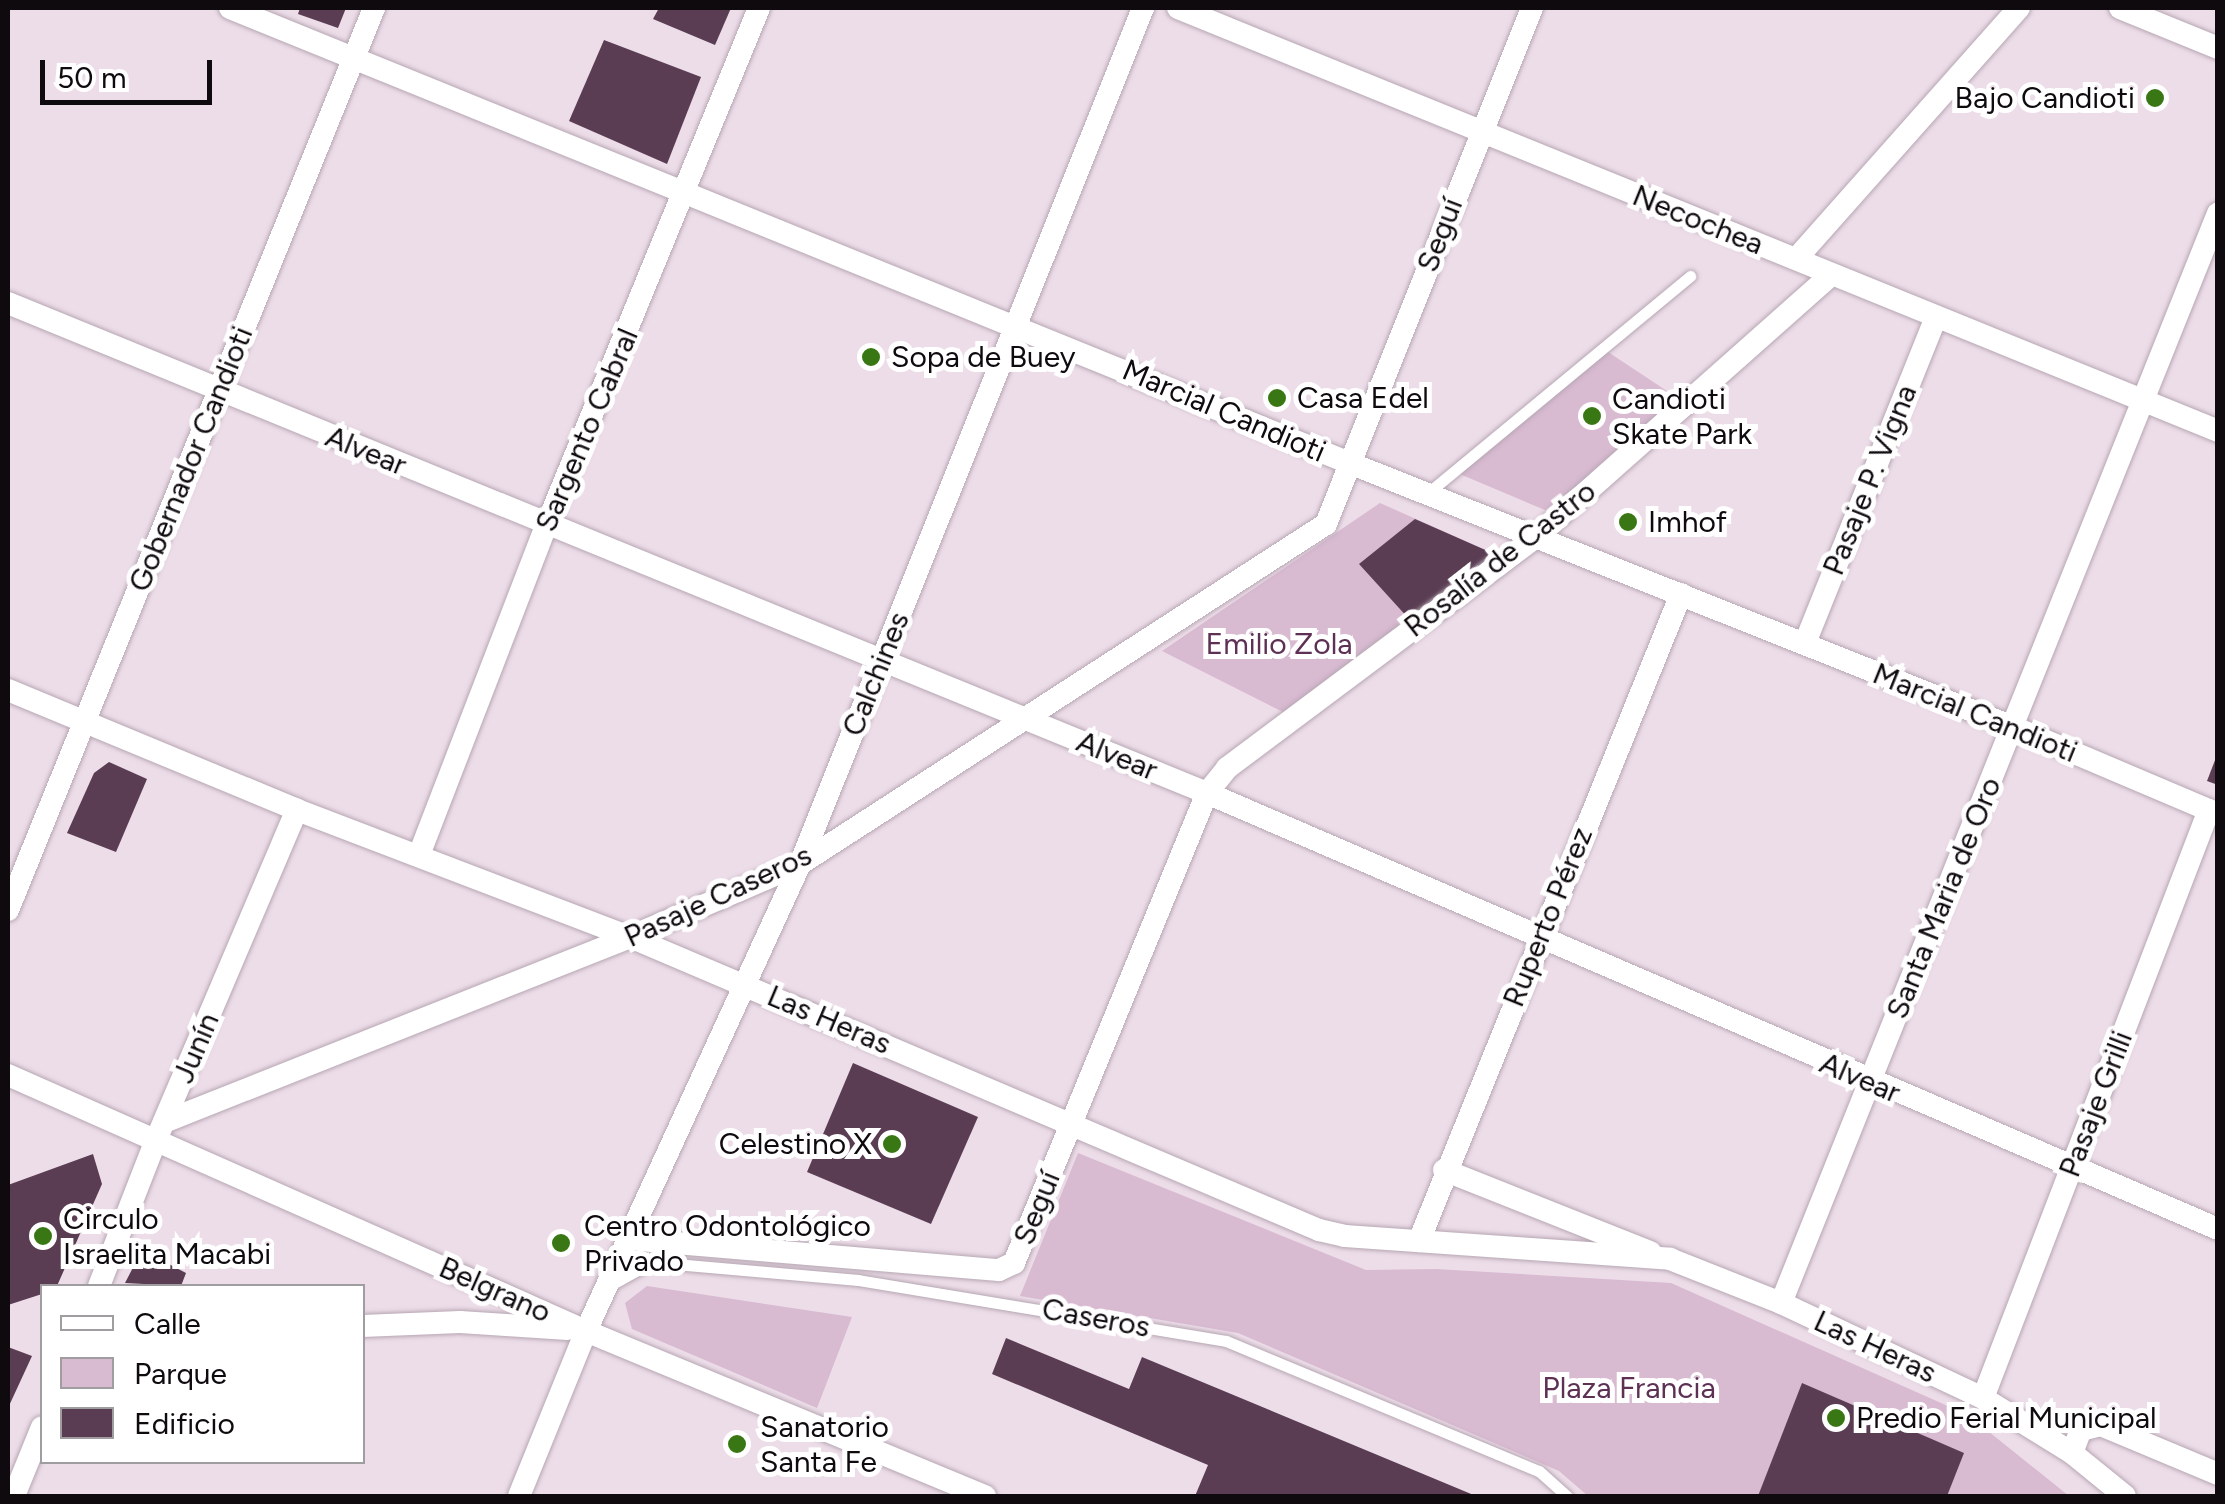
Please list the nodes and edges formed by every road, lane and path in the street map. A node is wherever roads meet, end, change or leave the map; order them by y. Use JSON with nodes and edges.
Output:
{"nodes":[{"id":1,"x":230,"y":8,"type":"edge"},
{"id":2,"x":374,"y":8,"type":"edge"},
{"id":3,"x":759,"y":8,"type":"edge"},
{"id":4,"x":1143,"y":8,"type":"edge"},
{"id":5,"x":1178,"y":8,"type":"edge"},
{"id":6,"x":1532,"y":8,"type":"edge"},
{"id":7,"x":2018,"y":8,"type":"edge"},
{"id":8,"x":2120,"y":8,"type":"edge"},
{"id":9,"x":2218,"y":48,"type":"edge"},
{"id":10,"x":354,"y":58,"type":"junction"},
{"id":11,"x":1480,"y":133,"type":"junction"},
{"id":12,"x":687,"y":192,"type":"junction"},
{"id":13,"x":2218,"y":214,"type":"edge"},
{"id":14,"x":1796,"y":259,"type":"junction"},
{"id":15,"x":1831,"y":275,"type":"junction"},
{"id":16,"x":1690,"y":276,"type":"dead end"},
{"id":17,"x":8,"y":303,"type":"edge"},
{"id":18,"x":1936,"y":317,"type":"junction"},
{"id":19,"x":1018,"y":326,"type":"junction"},
{"id":20,"x":218,"y":392,"type":"junction"},
{"id":21,"x":2142,"y":400,"type":"junction"},
{"id":22,"x":2218,"y":431,"type":"edge"},
{"id":23,"x":1352,"y":464,"type":"junction"},
{"id":24,"x":1429,"y":492,"type":"junction"},
{"id":25,"x":547,"y":524,"type":"junction"},
{"id":26,"x":1538,"y":536,"type":"junction"},
{"id":27,"x":1680,"y":594,"type":"junction"},
{"id":28,"x":1805,"y":643,"type":"junction"},
{"id":29,"x":882,"y":660,"type":"junction"},
{"id":30,"x":8,"y":690,"type":"edge"},
{"id":31,"x":1022,"y":718,"type":"junction"},
{"id":32,"x":86,"y":722,"type":"junction"},
{"id":33,"x":2013,"y":727,"type":"junction"},
{"id":34,"x":1206,"y":793,"type":"junction"},
{"id":35,"x":297,"y":810,"type":"junction"},
{"id":36,"x":2213,"y":812,"type":"edge"},
{"id":37,"x":419,"y":855,"type":"junction"},
{"id":38,"x":800,"y":864,"type":"junction"},
{"id":39,"x":8,"y":910,"type":"edge"},
{"id":40,"x":630,"y":937,"type":"junction"},
{"id":41,"x":1538,"y":940,"type":"junction"},
{"id":42,"x":746,"y":985,"type":"junction"},
{"id":43,"x":8,"y":1075,"type":"edge"},
{"id":44,"x":1869,"y":1081,"type":"junction"},
{"id":45,"x":1070,"y":1124,"type":"junction"},
{"id":46,"x":160,"y":1131,"type":"junction"},
{"id":47,"x":2072,"y":1168,"type":"junction"},
{"id":48,"x":1444,"y":1170,"type":"junction"},
{"id":49,"x":2218,"y":1230,"type":"edge"},
{"id":50,"x":628,"y":1239,"type":"junction"},
{"id":51,"x":1419,"y":1241,"type":"junction"},
{"id":52,"x":1670,"y":1260,"type":"junction"},
{"id":53,"x":100,"y":1284,"type":"edge"},
{"id":54,"x":602,"y":1295,"type":"junction"},
{"id":55,"x":1781,"y":1303,"type":"junction"},
{"id":56,"x":365,"y":1326,"type":"edge"},
{"id":57,"x":586,"y":1330,"type":"junction"},
{"id":58,"x":1983,"y":1398,"type":"junction"},
{"id":59,"x":40,"y":1432,"type":"edge"},
{"id":60,"x":2072,"y":1454,"type":"junction"},
{"id":61,"x":2218,"y":1474,"type":"edge"},
{"id":62,"x":14,"y":1496,"type":"edge"},
{"id":63,"x":519,"y":1496,"type":"edge"},
{"id":64,"x":985,"y":1496,"type":"edge"},
{"id":65,"x":1568,"y":1496,"type":"edge"},
{"id":66,"x":2126,"y":1496,"type":"edge"}],
"edges":[{"from":1,"to":10,"type":"street","name":"Marcial Candioti"},
{"from":2,"to":10,"type":"street","name":"Gobernador Candioti"},
{"from":3,"to":12,"type":"street","name":"Sargento Cabral"},
{"from":4,"to":19,"type":"street","name":"Calchines"},
{"from":5,"to":11,"type":"street","name":"Necochea"},
{"from":6,"to":11,"type":"street","name":"Seguí"},
{"from":7,"to":14,"type":"street"},
{"from":8,"to":9,"type":"street"},
{"from":10,"to":12,"type":"street","name":"Marcial Candioti"},
{"from":10,"to":20,"type":"street","name":"Gobernador Candioti"},
{"from":11,"to":14,"type":"street","name":"Necochea"},
{"from":11,"to":23,"type":"street","name":"Seguí"},
{"from":12,"to":19,"type":"street","name":"Marcial Candioti"},
{"from":12,"to":25,"type":"street","name":"Sargento Cabral"},
{"from":13,"to":21,"type":"street","name":"Santa Maria de Oro"},
{"from":14,"to":15,"type":"street","name":"Necochea"},
{"from":15,"to":18,"type":"street","name":"Necochea"},
{"from":15,"to":26,"type":"street","name":"Rosalía de Castro"},
{"from":16,"to":24,"type":"lane"},
{"from":17,"to":20,"type":"street","name":"Alvear"},
{"from":18,"to":21,"type":"street","name":"Necochea"},
{"from":18,"to":28,"type":"street","name":"Pasaje P. Vigna"},
{"from":19,"to":23,"type":"street","name":"Marcial Candioti"},
{"from":19,"to":29,"type":"street","name":"Calchines"},
{"from":20,"to":25,"type":"street","name":"Alvear"},
{"from":20,"to":32,"type":"street","name":"Gobernador Candioti"},
{"from":21,"to":22,"type":"street","name":"Necochea"},
{"from":21,"to":33,"type":"street","name":"Santa Maria de Oro"},
{"from":23,"to":24,"type":"street","name":"Marcial Candioti"},
{"from":23,"to":31,"type":"street","name":"Pasaje Caseros"},
{"from":24,"to":26,"type":"street","name":"Marcial Candioti"},
{"from":25,"to":29,"type":"street","name":"Alvear"},
{"from":25,"to":37,"type":"street","name":"Sargento Cabral"},
{"from":26,"to":27,"type":"street","name":"Marcial Candioti"},
{"from":26,"to":34,"type":"street","name":"Rosalía de Castro"},
{"from":27,"to":28,"type":"street","name":"Marcial Candioti"},
{"from":27,"to":41,"type":"street","name":"Ruperto Pérez"},
{"from":28,"to":33,"type":"street","name":"Marcial Candioti"},
{"from":29,"to":31,"type":"street","name":"Alvear"},
{"from":29,"to":38,"type":"street","name":"Calchines"},
{"from":30,"to":32,"type":"street","name":"Las Heras"},
{"from":31,"to":34,"type":"street","name":"Alvear"},
{"from":31,"to":38,"type":"street","name":"Pasaje Caseros"},
{"from":32,"to":35,"type":"street","name":"Las Heras"},
{"from":32,"to":39,"type":"street","name":"Gobernador Candioti"},
{"from":33,"to":36,"type":"street","name":"Marcial Candioti"},
{"from":33,"to":44,"type":"street","name":"Santa Maria de Oro"},
{"from":34,"to":41,"type":"street","name":"Alvear"},
{"from":34,"to":45,"type":"street","name":"Seguí"},
{"from":35,"to":37,"type":"street","name":"Las Heras"},
{"from":35,"to":46,"type":"street","name":"Junín"},
{"from":36,"to":47,"type":"street","name":"Pasaje Grilli"},
{"from":37,"to":40,"type":"street","name":"Las Heras"},
{"from":38,"to":40,"type":"street","name":"Pasaje Caseros"},
{"from":38,"to":42,"type":"street","name":"Calchines"},
{"from":40,"to":42,"type":"street","name":"Las Heras"},
{"from":40,"to":46,"type":"street","name":"Pasaje Caseros"},
{"from":41,"to":44,"type":"street","name":"Alvear"},
{"from":41,"to":48,"type":"street","name":"Ruperto Pérez"},
{"from":42,"to":45,"type":"street","name":"Las Heras"},
{"from":42,"to":50,"type":"street","name":"Calchines"},
{"from":43,"to":46,"type":"street","name":"Belgrano"},
{"from":44,"to":47,"type":"street","name":"Alvear"},
{"from":44,"to":55,"type":"street","name":"Santa Maria de Oro"},
{"from":45,"to":50,"type":"street","name":"Seguí"},
{"from":45,"to":51,"type":"street","name":"Las Heras"},
{"from":46,"to":53,"type":"street","name":"Junín"},
{"from":46,"to":57,"type":"street","name":"Belgrano"},
{"from":47,"to":49,"type":"street","name":"Alvear"},
{"from":47,"to":58,"type":"street","name":"Pasaje Grilli"},
{"from":48,"to":51,"type":"street","name":"Ruperto Pérez"},
{"from":48,"to":52,"type":"street","name":"Las Heras"},
{"from":50,"to":54,"type":"street","name":"Calchines"},
{"from":51,"to":52,"type":"street","name":"Las Heras"},
{"from":52,"to":55,"type":"street","name":"Las Heras"},
{"from":54,"to":57,"type":"street","name":"Calchines"},
{"from":54,"to":65,"type":"lane","name":"Caseros"},
{"from":55,"to":58,"type":"street","name":"Las Heras"},
{"from":56,"to":57,"type":"street"},
{"from":57,"to":63,"type":"street","name":"Calchines"},
{"from":57,"to":64,"type":"street","name":"Belgrano"},
{"from":58,"to":60,"type":"street","name":"Las Heras"},
{"from":59,"to":62,"type":"street"},
{"from":60,"to":61,"type":"street"},
{"from":60,"to":66,"type":"street","name":"Las Heras"}]}
